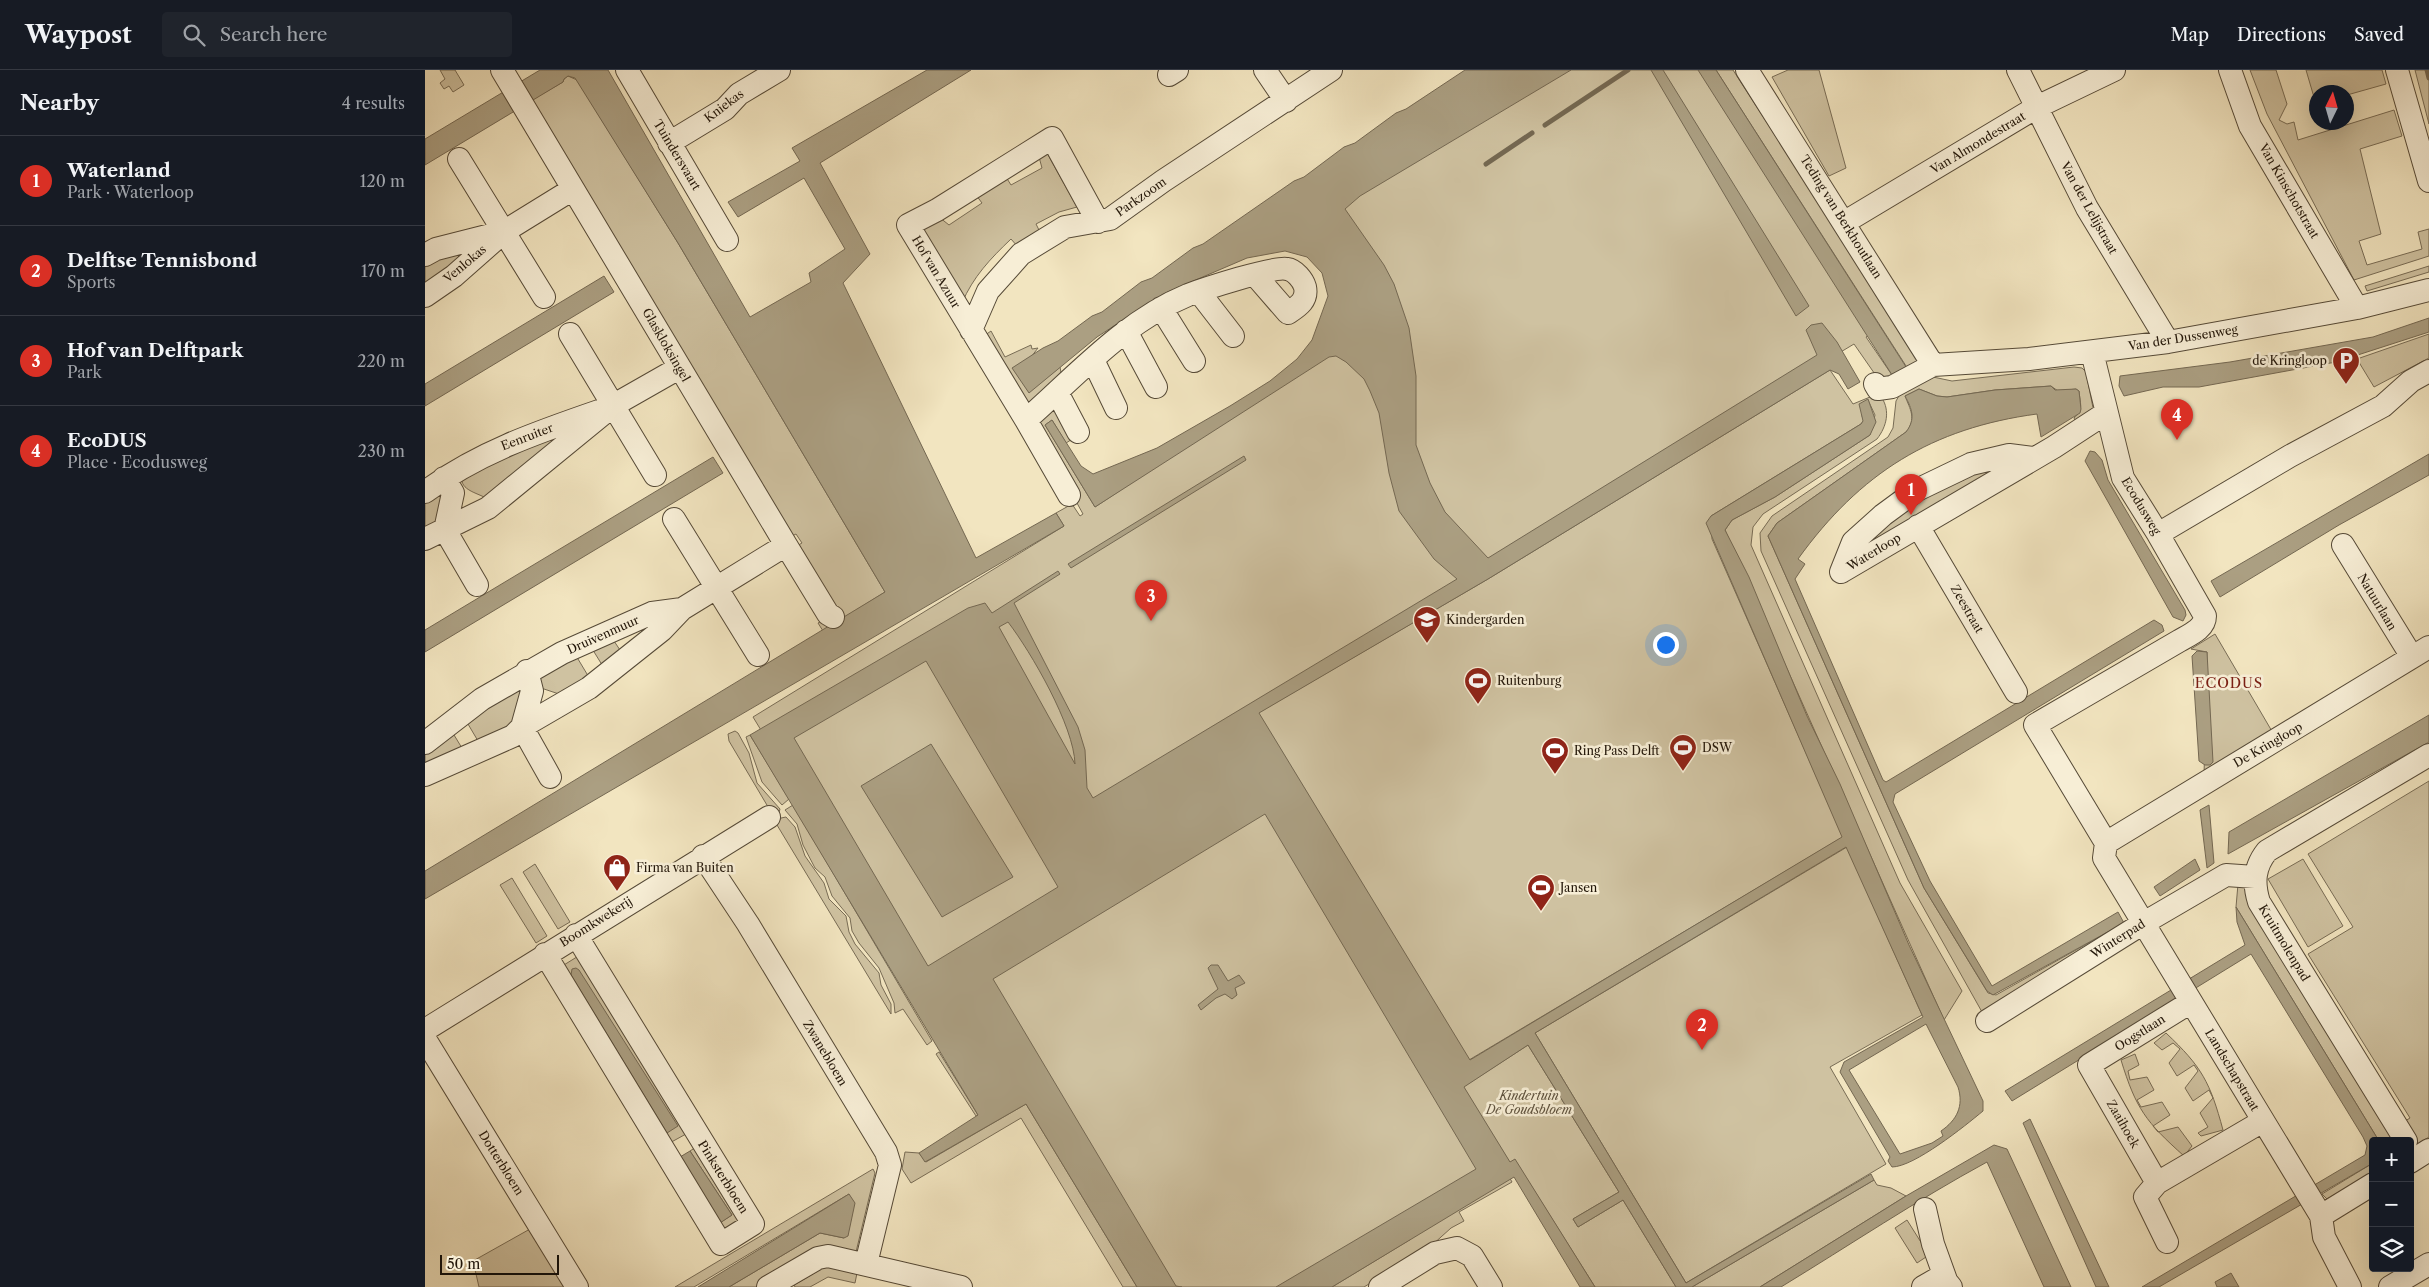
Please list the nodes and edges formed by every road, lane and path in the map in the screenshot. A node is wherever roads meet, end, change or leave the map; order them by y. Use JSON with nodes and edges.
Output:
{"nodes":[{"id":1,"x":627,"y":70,"type":"edge"},
{"id":2,"x":779,"y":70,"type":"edge"},
{"id":3,"x":1265,"y":70,"type":"edge"},
{"id":4,"x":1331,"y":70,"type":"edge"},
{"id":5,"x":2018,"y":70,"type":"edge"},
{"id":6,"x":2114,"y":70,"type":"edge"},
{"id":7,"x":2230,"y":70,"type":"edge"},
{"id":8,"x":2397,"y":70,"type":"edge"},
{"id":9,"x":1754,"y":72,"type":"edge"},
{"id":10,"x":504,"y":74,"type":"edge"},
{"id":11,"x":1286,"y":101,"type":"junction"},
{"id":12,"x":2037,"y":107,"type":"junction"},
{"id":13,"x":669,"y":143,"type":"junction"},
{"id":14,"x":459,"y":159,"type":"dead end"},
{"id":15,"x":2429,"y":180,"type":"edge"},
{"id":16,"x":573,"y":189,"type":"junction"},
{"id":17,"x":1098,"y":222,"type":"junction"},
{"id":18,"x":1845,"y":222,"type":"junction"},
{"id":19,"x":505,"y":231,"type":"junction"},
{"id":20,"x":727,"y":240,"type":"dead end"},
{"id":21,"x":425,"y":255,"type":"edge"},
{"id":22,"x":1255,"y":275,"type":"dead end"},
{"id":23,"x":2429,"y":290,"type":"edge"},
{"id":24,"x":1199,"y":292,"type":"junction"},
{"id":25,"x":425,"y":296,"type":"edge"},
{"id":26,"x":544,"y":297,"type":"dead end"},
{"id":27,"x":1161,"y":308,"type":"junction"},
{"id":28,"x":2357,"y":308,"type":"junction"},
{"id":29,"x":971,"y":330,"type":"junction"},
{"id":30,"x":1126,"y":331,"type":"junction"},
{"id":31,"x":570,"y":334,"type":"dead end"},
{"id":32,"x":1233,"y":336,"type":"dead end"},
{"id":33,"x":2168,"y":342,"type":"junction"},
{"id":34,"x":2092,"y":352,"type":"junction"},
{"id":35,"x":1093,"y":360,"type":"junction"},
{"id":36,"x":1194,"y":361,"type":"dead end"},
{"id":37,"x":1933,"y":366,"type":"junction"},
{"id":38,"x":679,"y":368,"type":"junction"},
{"id":39,"x":2429,"y":371,"type":"edge"},
{"id":40,"x":1875,"y":384,"type":"dead end"},
{"id":41,"x":1157,"y":387,"type":"dead end"},
{"id":42,"x":1057,"y":392,"type":"junction"},
{"id":43,"x":614,"y":405,"type":"junction"},
{"id":44,"x":1116,"y":408,"type":"dead end"},
{"id":45,"x":2106,"y":413,"type":"junction"},
{"id":46,"x":1026,"y":420,"type":"junction"},
{"id":47,"x":1077,"y":432,"type":"dead end"},
{"id":48,"x":2033,"y":458,"type":"junction"},
{"id":49,"x":655,"y":475,"type":"dead end"},
{"id":50,"x":449,"y":485,"type":"junction"},
{"id":51,"x":425,"y":492,"type":"edge"},
{"id":52,"x":1069,"y":495,"type":"dead end"},
{"id":53,"x":488,"y":508,"type":"junction"},
{"id":54,"x":674,"y":519,"type":"dead end"},
{"id":55,"x":1918,"y":526,"type":"junction"},
{"id":56,"x":2158,"y":534,"type":"junction"},
{"id":57,"x":435,"y":535,"type":"edge"},
{"id":58,"x":785,"y":545,"type":"junction"},
{"id":59,"x":2343,"y":545,"type":"dead end"},
{"id":60,"x":477,"y":585,"type":"dead end"},
{"id":61,"x":718,"y":587,"type":"junction"},
{"id":62,"x":681,"y":609,"type":"junction"},
{"id":63,"x":833,"y":617,"type":"dead end"},
{"id":64,"x":2420,"y":652,"type":"edge"},
{"id":65,"x":758,"y":655,"type":"dead end"},
{"id":66,"x":530,"y":681,"type":"junction"},
{"id":67,"x":2016,"y":692,"type":"dead end"},
{"id":68,"x":566,"y":703,"type":"junction"},
{"id":69,"x":522,"y":728,"type":"junction"},
{"id":70,"x":425,"y":743,"type":"edge"},
{"id":71,"x":2429,"y":755,"type":"edge"},
{"id":72,"x":425,"y":775,"type":"edge"},
{"id":73,"x":550,"y":777,"type":"dead end"},
{"id":74,"x":769,"y":817,"type":"dead end"},
{"id":75,"x":2107,"y":843,"type":"junction"},
{"id":76,"x":703,"y":856,"type":"junction"},
{"id":77,"x":2255,"y":877,"type":"junction"},
{"id":78,"x":2143,"y":924,"type":"junction"},
{"id":79,"x":576,"y":935,"type":"junction"},
{"id":80,"x":545,"y":954,"type":"junction"},
{"id":81,"x":2186,"y":992,"type":"junction"},
{"id":82,"x":1987,"y":1021,"type":"dead end"},
{"id":83,"x":425,"y":1030,"type":"edge"},
{"id":84,"x":425,"y":1039,"type":"edge"},
{"id":85,"x":2089,"y":1065,"type":"joint"},
{"id":86,"x":2263,"y":1122,"type":"junction"},
{"id":87,"x":2405,"y":1137,"type":"edge"},
{"id":88,"x":2157,"y":1183,"type":"junction"},
{"id":89,"x":2369,"y":1185,"type":"edge"},
{"id":90,"x":2313,"y":1202,"type":"junction"},
{"id":91,"x":1925,"y":1209,"type":"dead end"},
{"id":92,"x":2167,"y":1242,"type":"dead end"},
{"id":93,"x":866,"y":1264,"type":"junction"},
{"id":94,"x":2429,"y":1264,"type":"edge"},
{"id":95,"x":1949,"y":1283,"type":"edge"},
{"id":96,"x":577,"y":1287,"type":"edge"},
{"id":97,"x":768,"y":1287,"type":"edge"},
{"id":98,"x":961,"y":1287,"type":"edge"},
{"id":99,"x":1380,"y":1287,"type":"edge"},
{"id":100,"x":1491,"y":1287,"type":"edge"},
{"id":101,"x":1923,"y":1287,"type":"edge"},
{"id":102,"x":2350,"y":1287,"type":"edge"},
{"id":103,"x":2389,"y":1287,"type":"edge"}],
"edges":[{"from":1,"to":13,"type":"street","name":"Tuindersvaart"},
{"from":2,"to":13,"type":"street","name":"Kniekas"},
{"from":3,"to":11,"type":"street"},
{"from":4,"to":11,"type":"street","name":"Parkzoom"},
{"from":5,"to":12,"type":"street","name":"Van der Lelijstraat"},
{"from":6,"to":12,"type":"street","name":"Van Almondestraat"},
{"from":7,"to":28,"type":"street","name":"Van Kinschotstraat"},
{"from":8,"to":15,"type":"street"},
{"from":9,"to":18,"type":"street","name":"Teding van Berkhoutlaan"},
{"from":10,"to":16,"type":"street","name":"Glaskloksingel"},
{"from":11,"to":17,"type":"street","name":"Parkzoom"},
{"from":12,"to":18,"type":"street","name":"Van Almondestraat"},
{"from":12,"to":33,"type":"street","name":"Van der Lelijstraat"},
{"from":13,"to":20,"type":"street","name":"Tuindersvaart"},
{"from":14,"to":19,"type":"street"},
{"from":16,"to":19,"type":"street","name":"Venlokas"},
{"from":16,"to":38,"type":"street","name":"Glaskloksingel"},
{"from":17,"to":29,"type":"street","name":"Parkzoom"},
{"from":17,"to":29,"type":"street","name":"Hof van Azuur"},
{"from":18,"to":37,"type":"street","name":"Teding van Berkhoutlaan"},
{"from":19,"to":21,"type":"street","name":"Venlokas"},
{"from":19,"to":25,"type":"street","name":"Venlokas"},
{"from":19,"to":26,"type":"street"},
{"from":22,"to":24,"type":"street"},
{"from":23,"to":28,"type":"street","name":"Van der Dussenweg"},
{"from":24,"to":27,"type":"street"},
{"from":24,"to":32,"type":"street"},
{"from":27,"to":30,"type":"street"},
{"from":27,"to":36,"type":"street"},
{"from":28,"to":33,"type":"street","name":"Van der Dussenweg"},
{"from":29,"to":46,"type":"street","name":"Hof van Azuur"},
{"from":30,"to":35,"type":"street"},
{"from":30,"to":41,"type":"street"},
{"from":31,"to":43,"type":"street"},
{"from":33,"to":34,"type":"street","name":"Van der Dussenweg"},
{"from":34,"to":37,"type":"street","name":"Van der Dussenweg"},
{"from":34,"to":45,"type":"street","name":"Ecodusweg"},
{"from":35,"to":42,"type":"street"},
{"from":35,"to":44,"type":"street"},
{"from":37,"to":40,"type":"street"},
{"from":38,"to":43,"type":"street","name":"Eenruiter"},
{"from":38,"to":58,"type":"street","name":"Glaskloksingel"},
{"from":39,"to":56,"type":"street"},
{"from":42,"to":46,"type":"street"},
{"from":42,"to":47,"type":"street"},
{"from":43,"to":49,"type":"street"},
{"from":43,"to":50,"type":"street","name":"Eenruiter"},
{"from":43,"to":53,"type":"street","name":"Eenruiter"},
{"from":45,"to":48,"type":"street","name":"Waterloop"},
{"from":45,"to":56,"type":"street","name":"Ecodusweg"},
{"from":46,"to":52,"type":"street","name":"Hof van Azuur"},
{"from":48,"to":55,"type":"street","name":"Waterloop"},
{"from":48,"to":55,"type":"street","name":"Waterloop"},
{"from":50,"to":51,"type":"street","name":"Eenruiter"},
{"from":50,"to":53,"type":"street"},
{"from":50,"to":57,"type":"street"},
{"from":53,"to":57,"type":"street","name":"Eenruiter"},
{"from":54,"to":61,"type":"street"},
{"from":55,"to":67,"type":"street","name":"Zeestraat"},
{"from":56,"to":75,"type":"street","name":"Ecodusweg"},
{"from":57,"to":60,"type":"street"},
{"from":58,"to":61,"type":"street","name":"Druivenmuur"},
{"from":58,"to":63,"type":"street","name":"Glaskloksingel"},
{"from":59,"to":64,"type":"street","name":"Natuurlaan"},
{"from":61,"to":62,"type":"street","name":"Druivenmuur"},
{"from":61,"to":65,"type":"street"},
{"from":62,"to":66,"type":"street","name":"Druivenmuur"},
{"from":62,"to":68,"type":"street","name":"Druivenmuur"},
{"from":64,"to":75,"type":"street","name":"De Kringloop"},
{"from":66,"to":68,"type":"street"},
{"from":66,"to":69,"type":"street"},
{"from":66,"to":70,"type":"street","name":"Druivenmuur"},
{"from":68,"to":69,"type":"street","name":"Druivenmuur"},
{"from":69,"to":72,"type":"street","name":"Druivenmuur"},
{"from":69,"to":73,"type":"street"},
{"from":71,"to":77,"type":"street"},
{"from":74,"to":76,"type":"street","name":"Boomkwekerij"},
{"from":75,"to":78,"type":"street"},
{"from":76,"to":79,"type":"street","name":"Boomkwekerij"},
{"from":76,"to":93,"type":"street","name":"Zwanebloem"},
{"from":77,"to":78,"type":"street","name":"Winterpad"},
{"from":77,"to":87,"type":"street","name":"Kruitmolenpad"},
{"from":78,"to":81,"type":"street","name":"Landschapstraat"},
{"from":78,"to":82,"type":"street","name":"Winterpad"},
{"from":79,"to":80,"type":"street","name":"Boomkwekerij"},
{"from":79,"to":80,"type":"street","name":"Pinksterbloem"},
{"from":80,"to":83,"type":"street","name":"Boomkwekerij"},
{"from":81,"to":85,"type":"street","name":"Oogstlaan"},
{"from":81,"to":86,"type":"street","name":"Landschapstraat"},
{"from":84,"to":96,"type":"street","name":"Dotterbloem"},
{"from":85,"to":88,"type":"street","name":"Zaaihoek"},
{"from":86,"to":88,"type":"street"},
{"from":86,"to":90,"type":"street","name":"Landschapstraat"},
{"from":88,"to":92,"type":"street"},
{"from":89,"to":90,"type":"street"},
{"from":90,"to":102,"type":"street"},
{"from":91,"to":95,"type":"street"},
{"from":93,"to":97,"type":"street"},
{"from":93,"to":98,"type":"street"},
{"from":94,"to":103,"type":"street"},
{"from":95,"to":101,"type":"street"},
{"from":99,"to":100,"type":"street"}]}
